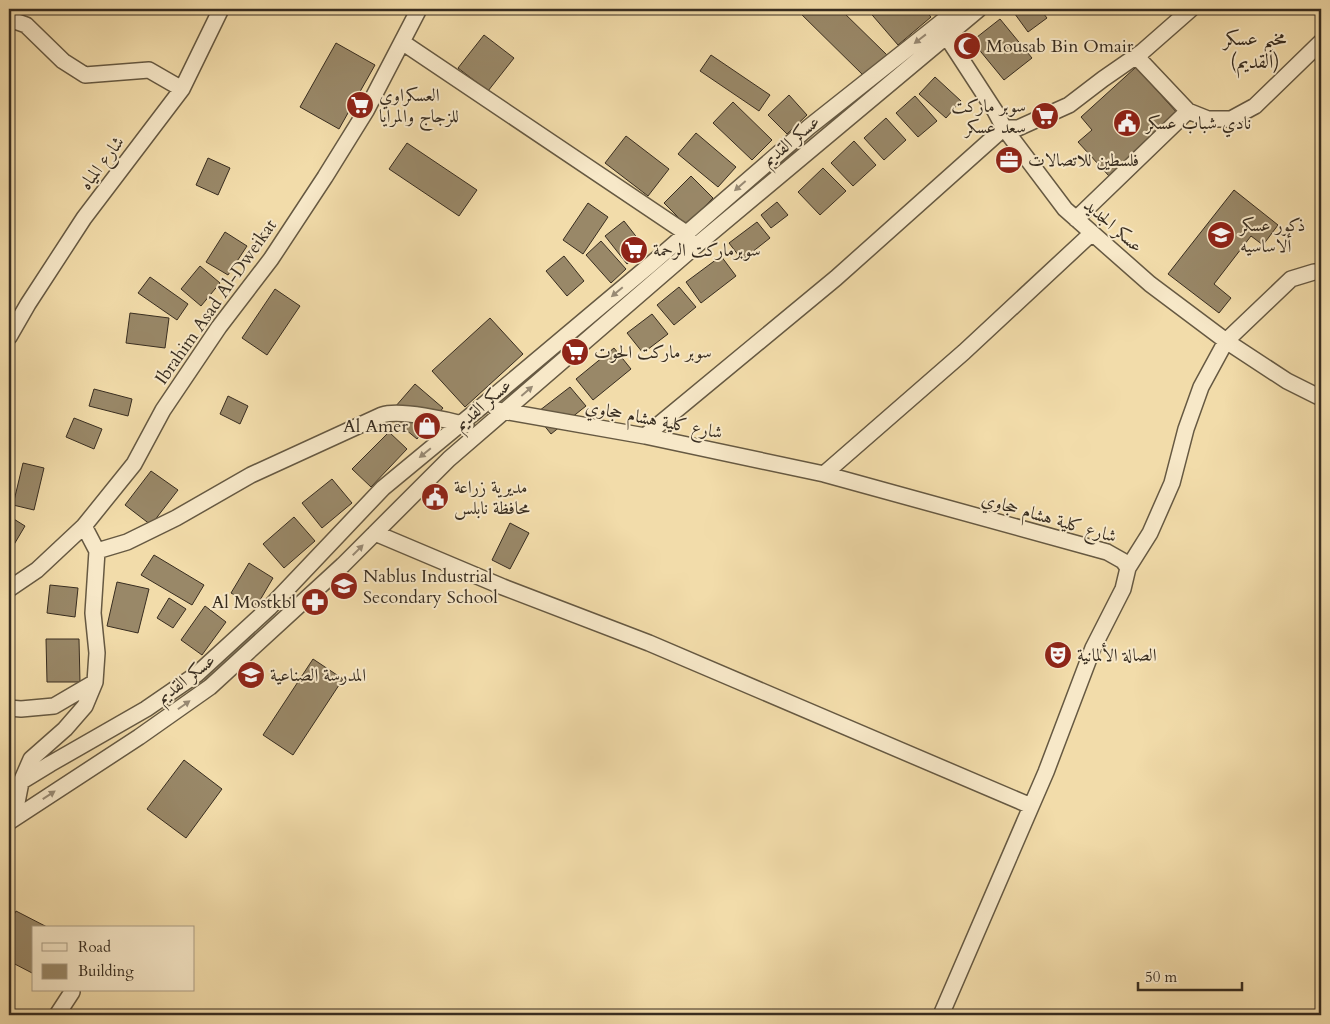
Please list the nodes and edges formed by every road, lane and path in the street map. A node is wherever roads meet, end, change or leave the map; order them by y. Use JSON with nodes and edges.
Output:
{"nodes":[{"id":1,"x":221,"y":9,"type":"edge"},
{"id":2,"x":419,"y":9,"type":"edge"},
{"id":3,"x":958,"y":9,"type":"edge"},
{"id":4,"x":979,"y":9,"type":"edge"},
{"id":5,"x":1191,"y":9,"type":"edge"},
{"id":6,"x":9,"y":19,"type":"edge"},
{"id":7,"x":943,"y":30,"type":"junction"},
{"id":8,"x":402,"y":42,"type":"junction"},
{"id":9,"x":1321,"y":42,"type":"edge"},
{"id":10,"x":1136,"y":56,"type":"junction"},
{"id":11,"x":182,"y":89,"type":"junction"},
{"id":12,"x":1188,"y":111,"type":"junction"},
{"id":13,"x":1004,"y":128,"type":"junction"},
{"id":14,"x":1076,"y":219,"type":"junction"},
{"id":15,"x":686,"y":233,"type":"junction"},
{"id":16,"x":1092,"y":233,"type":"junction"},
{"id":17,"x":692,"y":249,"type":"junction"},
{"id":18,"x":1321,"y":272,"type":"edge"},
{"id":19,"x":9,"y":337,"type":"edge"},
{"id":20,"x":1226,"y":341,"type":"junction"},
{"id":21,"x":1321,"y":398,"type":"edge"},
{"id":22,"x":481,"y":407,"type":"junction"},
{"id":23,"x":504,"y":411,"type":"junction"},
{"id":24,"x":461,"y":424,"type":"junction"},
{"id":25,"x":482,"y":431,"type":"junction"},
{"id":26,"x":645,"y":436,"type":"junction"},
{"id":27,"x":824,"y":474,"type":"junction"},
{"id":28,"x":84,"y":526,"type":"junction"},
{"id":29,"x":375,"y":533,"type":"junction"},
{"id":30,"x":97,"y":551,"type":"junction"},
{"id":31,"x":1128,"y":568,"type":"junction"},
{"id":32,"x":9,"y":589,"type":"edge"},
{"id":33,"x":95,"y":682,"type":"junction"},
{"id":34,"x":9,"y":708,"type":"edge"},
{"id":35,"x":15,"y":786,"type":"edge"},
{"id":36,"x":1031,"y":806,"type":"junction"},
{"id":37,"x":11,"y":820,"type":"edge"},
{"id":38,"x":72,"y":992,"type":"dead end"},
{"id":39,"x":57,"y":1015,"type":"edge"},
{"id":40,"x":941,"y":1015,"type":"edge"}],
"edges":[{"from":1,"to":11,"type":"street","name":"شارع المياه"},
{"from":2,"to":8,"type":"street","name":"Ibrahim Asad Al-Dweikat"},
{"from":3,"to":7,"type":"street","name":"عسكر القديم"},
{"from":4,"to":7,"type":"street","name":"عسكر القديم"},
{"from":5,"to":10,"type":"street"},
{"from":6,"to":11,"type":"street"},
{"from":7,"to":13,"type":"street","name":"عسكر الجديد"},
{"from":7,"to":15,"type":"street","name":"عسكر القديم","one_way":true},
{"from":7,"to":17,"type":"street","name":"عسكر القديم"},
{"from":8,"to":15,"type":"street"},
{"from":8,"to":28,"type":"street","name":"Ibrahim Asad Al-Dweikat"},
{"from":9,"to":12,"type":"street"},
{"from":10,"to":12,"type":"street"},
{"from":10,"to":13,"type":"street"},
{"from":11,"to":19,"type":"street","name":"شارع المياه"},
{"from":12,"to":14,"type":"street"},
{"from":13,"to":14,"type":"street","name":"عسكر الجديد"},
{"from":13,"to":26,"type":"street"},
{"from":14,"to":16,"type":"street","name":"عسكر الجديد"},
{"from":15,"to":17,"type":"street"},
{"from":15,"to":22,"type":"street","name":"عسكر القديم","one_way":true},
{"from":16,"to":20,"type":"street","name":"عسكر الجديد"},
{"from":16,"to":27,"type":"street"},
{"from":23,"to":17,"type":"street","name":"عسكر القديم","one_way":true},
{"from":18,"to":20,"type":"street"},
{"from":20,"to":21,"type":"street","name":"عسكر الجديد"},
{"from":20,"to":31,"type":"street"},
{"from":22,"to":23,"type":"street","name":"شارع كلية هشام حجاوي"},
{"from":22,"to":24,"type":"street","name":"عسكر القديم"},
{"from":23,"to":25,"type":"street","name":"عسكر القديم"},
{"from":23,"to":26,"type":"street","name":"شارع كلية هشام حجاوي"},
{"from":24,"to":25,"type":"street"},
{"from":24,"to":30,"type":"street"},
{"from":24,"to":35,"type":"street","name":"عسكر القديم","one_way":true},
{"from":25,"to":29,"type":"street","name":"عسكر القديم"},
{"from":26,"to":27,"type":"street","name":"شارع كلية هشام حجاوي"},
{"from":27,"to":31,"type":"street","name":"شارع كلية هشام حجاوي"},
{"from":28,"to":30,"type":"street"},
{"from":28,"to":32,"type":"street","name":"Ibrahim Asad Al-Dweikat"},
{"from":29,"to":36,"type":"street"},
{"from":37,"to":29,"type":"street","name":"عسكر القديم","one_way":true},
{"from":30,"to":33,"type":"street"},
{"from":31,"to":36,"type":"street","name":"شارع كلية هشام حجاوي"},
{"from":33,"to":34,"type":"street"},
{"from":33,"to":35,"type":"street"},
{"from":35,"to":37,"type":"street"},
{"from":36,"to":40,"type":"street","name":"شارع كلية هشام حجاوي"},
{"from":38,"to":39,"type":"street"}]}
